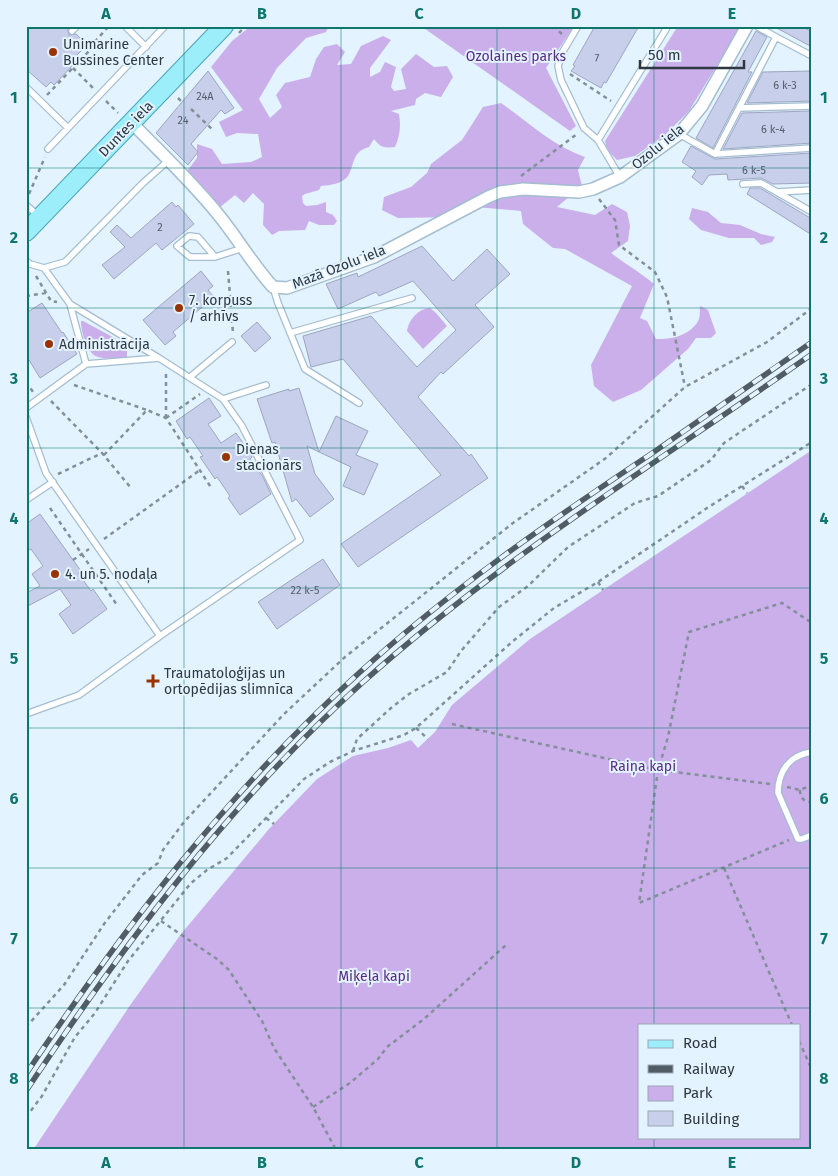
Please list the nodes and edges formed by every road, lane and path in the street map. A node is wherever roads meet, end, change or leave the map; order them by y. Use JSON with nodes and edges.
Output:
{"nodes":[{"id":1,"x":109,"y":26,"type":"edge"},
{"id":2,"x":125,"y":26,"type":"edge"},
{"id":3,"x":165,"y":26,"type":"edge"},
{"id":4,"x":224,"y":26,"type":"edge"},
{"id":5,"x":578,"y":26,"type":"edge"},
{"id":6,"x":668,"y":26,"type":"edge"},
{"id":7,"x":747,"y":26,"type":"edge"},
{"id":8,"x":758,"y":27,"type":"edge"},
{"id":9,"x":776,"y":37,"type":"junction"},
{"id":10,"x":146,"y":47,"type":"junction"},
{"id":11,"x":812,"y":56,"type":"edge"},
{"id":12,"x":558,"y":66,"type":"junction"},
{"id":13,"x":72,"y":67,"type":"junction"},
{"id":14,"x":84,"y":79,"type":"dead end"},
{"id":15,"x":26,"y":87,"type":"edge"},
{"id":16,"x":178,"y":98,"type":"dead end"},
{"id":17,"x":40,"y":101,"type":"junction"},
{"id":18,"x":182,"y":102,"type":"dead end"},
{"id":19,"x":619,"y":106,"type":"junction"},
{"id":20,"x":812,"y":106,"type":"edge"},
{"id":21,"x":739,"y":108,"type":"junction"},
{"id":22,"x":191,"y":109,"type":"dead end"},
{"id":23,"x":132,"y":123,"type":"junction"},
{"id":24,"x":68,"y":128,"type":"junction"},
{"id":25,"x":584,"y":128,"type":"junction"},
{"id":26,"x":212,"y":129,"type":"dead end"},
{"id":27,"x":679,"y":134,"type":"junction"},
{"id":28,"x":598,"y":140,"type":"junction"},
{"id":29,"x":812,"y":148,"type":"edge"},
{"id":30,"x":48,"y":149,"type":"joint"},
{"id":31,"x":715,"y":154,"type":"junction"},
{"id":32,"x":169,"y":160,"type":"junction"},
{"id":33,"x":620,"y":176,"type":"junction"},
{"id":34,"x":743,"y":184,"type":"dead end"},
{"id":35,"x":593,"y":189,"type":"junction"},
{"id":36,"x":812,"y":190,"type":"edge"},
{"id":37,"x":500,"y":192,"type":"junction"},
{"id":38,"x":579,"y":192,"type":"joint"},
{"id":39,"x":777,"y":192,"type":"junction"},
{"id":40,"x":29,"y":194,"type":"dead end"},
{"id":41,"x":26,"y":205,"type":"edge"},
{"id":42,"x":812,"y":212,"type":"edge"},
{"id":43,"x":40,"y":218,"type":"junction"},
{"id":44,"x":26,"y":232,"type":"edge"},
{"id":45,"x":243,"y":248,"type":"junction"},
{"id":46,"x":215,"y":257,"type":"junction"},
{"id":47,"x":26,"y":261,"type":"edge"},
{"id":48,"x":44,"y":268,"type":"junction"},
{"id":49,"x":228,"y":271,"type":"dead end"},
{"id":50,"x":273,"y":287,"type":"junction"},
{"id":51,"x":46,"y":294,"type":"dead end"},
{"id":52,"x":26,"y":296,"type":"edge"},
{"id":53,"x":412,"y":298,"type":"dead end"},
{"id":54,"x":70,"y":304,"type":"junction"},
{"id":55,"x":812,"y":308,"type":"edge"},
{"id":56,"x":290,"y":333,"type":"junction"},
{"id":57,"x":232,"y":342,"type":"joint"},
{"id":58,"x":159,"y":358,"type":"junction"},
{"id":59,"x":166,"y":362,"type":"junction"},
{"id":60,"x":86,"y":364,"type":"junction"},
{"id":61,"x":190,"y":378,"type":"junction"},
{"id":62,"x":63,"y":381,"type":"junction"},
{"id":63,"x":812,"y":384,"type":"edge"},
{"id":64,"x":266,"y":385,"type":"dead end"},
{"id":65,"x":685,"y":387,"type":"junction"},
{"id":66,"x":208,"y":389,"type":"junction"},
{"id":67,"x":44,"y":395,"type":"junction"},
{"id":68,"x":223,"y":398,"type":"junction"},
{"id":69,"x":359,"y":403,"type":"dead end"},
{"id":70,"x":26,"y":408,"type":"edge"},
{"id":71,"x":147,"y":410,"type":"junction"},
{"id":72,"x":26,"y":417,"type":"edge"},
{"id":73,"x":166,"y":418,"type":"junction"},
{"id":74,"x":812,"y":442,"type":"edge"},
{"id":75,"x":103,"y":454,"type":"junction"},
{"id":76,"x":200,"y":470,"type":"junction"},
{"id":77,"x":53,"y":480,"type":"junction"},
{"id":78,"x":742,"y":486,"type":"junction"},
{"id":79,"x":131,"y":488,"type":"dead end"},
{"id":80,"x":212,"y":489,"type":"dead end"},
{"id":81,"x":747,"y":493,"type":"dead end"},
{"id":82,"x":26,"y":500,"type":"edge"},
{"id":83,"x":50,"y":508,"type":"dead end"},
{"id":84,"x":96,"y":544,"type":"junction"},
{"id":85,"x":82,"y":554,"type":"junction"},
{"id":86,"x":73,"y":560,"type":"dead end"},
{"id":87,"x":598,"y":582,"type":"junction"},
{"id":88,"x":603,"y":590,"type":"dead end"},
{"id":89,"x":117,"y":605,"type":"dead end"},
{"id":90,"x":812,"y":623,"type":"edge"},
{"id":91,"x":160,"y":636,"type":"junction"},
{"id":92,"x":26,"y":714,"type":"edge"},
{"id":93,"x":452,"y":724,"type":"dead end"},
{"id":94,"x":416,"y":728,"type":"junction"},
{"id":95,"x":428,"y":739,"type":"dead end"},
{"id":96,"x":353,"y":751,"type":"junction"},
{"id":97,"x":812,"y":752,"type":"edge"},
{"id":98,"x":658,"y":770,"type":"junction"},
{"id":99,"x":812,"y":785,"type":"edge"},
{"id":100,"x":778,"y":786,"type":"junction"},
{"id":101,"x":800,"y":790,"type":"junction"},
{"id":102,"x":812,"y":802,"type":"edge"},
{"id":103,"x":266,"y":818,"type":"junction"},
{"id":104,"x":274,"y":824,"type":"dead end"},
{"id":105,"x":812,"y":835,"type":"edge"},
{"id":106,"x":797,"y":836,"type":"junction"},
{"id":107,"x":724,"y":868,"type":"junction"},
{"id":108,"x":161,"y":920,"type":"junction"},
{"id":109,"x":506,"y":945,"type":"dead end"},
{"id":110,"x":792,"y":1024,"type":"edge"},
{"id":111,"x":26,"y":1027,"type":"edge"},
{"id":112,"x":800,"y":1043,"type":"edge"},
{"id":113,"x":812,"y":1070,"type":"edge"},
{"id":114,"x":313,"y":1108,"type":"junction"},
{"id":115,"x":26,"y":1117,"type":"edge"},
{"id":116,"x":336,"y":1150,"type":"edge"}],
"edges":[{"from":1,"to":13,"type":"path"},
{"from":2,"to":10,"type":"lane"},
{"from":3,"to":10,"type":"lane"},
{"from":4,"to":23,"type":"main road","name":"Duntes iela"},
{"from":5,"to":12,"type":"lane"},
{"from":6,"to":19,"type":"lane"},
{"from":7,"to":27,"type":"street","name":"Ozolu iela"},
{"from":8,"to":9,"type":"lane"},
{"from":9,"to":11,"type":"lane"},
{"from":9,"to":21,"type":"lane"},
{"from":10,"to":24,"type":"lane"},
{"from":12,"to":19,"type":"path"},
{"from":12,"to":25,"type":"lane"},
{"from":13,"to":14,"type":"path"},
{"from":13,"to":17,"type":"path"},
{"from":15,"to":17,"type":"lane"},
{"from":16,"to":18,"type":"path"},
{"from":17,"to":24,"type":"lane"},
{"from":19,"to":28,"type":"lane"},
{"from":20,"to":21,"type":"lane"},
{"from":21,"to":31,"type":"lane"},
{"from":22,"to":26,"type":"path"},
{"from":23,"to":32,"type":"street","name":"Mazā Ozolu iela"},
{"from":23,"to":43,"type":"main road","name":"Duntes iela"},
{"from":24,"to":30,"type":"lane"},
{"from":25,"to":28,"type":"lane"},
{"from":25,"to":37,"type":"path"},
{"from":27,"to":31,"type":"lane"},
{"from":27,"to":33,"type":"street","name":"Ozolu iela"},
{"from":28,"to":33,"type":"lane"},
{"from":29,"to":31,"type":"lane"},
{"from":30,"to":40,"type":"path"},
{"from":32,"to":45,"type":"street","name":"Mazā Ozolu iela"},
{"from":32,"to":48,"type":"lane"},
{"from":33,"to":35,"type":"street","name":"Ozolu iela"},
{"from":34,"to":39,"type":"lane"},
{"from":35,"to":38,"type":"street","name":"Ozolu iela"},
{"from":35,"to":65,"type":"path"},
{"from":36,"to":39,"type":"lane"},
{"from":37,"to":38,"type":"street","name":"Mazā Ozolu iela"},
{"from":37,"to":50,"type":"street","name":"Mazā Ozolu iela"},
{"from":39,"to":42,"type":"lane"},
{"from":41,"to":43,"type":"lane"},
{"from":43,"to":44,"type":"main road","name":"Duntes iela"},
{"from":45,"to":46,"type":"lane"},
{"from":45,"to":50,"type":"street","name":"Mazā Ozolu iela"},
{"from":46,"to":46,"type":"lane"},
{"from":47,"to":48,"type":"lane"},
{"from":48,"to":54,"type":"lane"},
{"from":49,"to":57,"type":"path"},
{"from":50,"to":56,"type":"lane"},
{"from":51,"to":52,"type":"path"},
{"from":53,"to":56,"type":"lane"},
{"from":54,"to":58,"type":"lane"},
{"from":54,"to":60,"type":"lane"},
{"from":55,"to":65,"type":"path"},
{"from":56,"to":69,"type":"lane"},
{"from":57,"to":61,"type":"lane"},
{"from":58,"to":59,"type":"lane"},
{"from":58,"to":60,"type":"lane"},
{"from":59,"to":61,"type":"lane"},
{"from":59,"to":73,"type":"path"},
{"from":60,"to":62,"type":"lane"},
{"from":61,"to":66,"type":"lane"},
{"from":62,"to":67,"type":"lane"},
{"from":62,"to":71,"type":"path"},
{"from":63,"to":96,"type":"path"},
{"from":64,"to":68,"type":"lane"},
{"from":65,"to":111,"type":"path"},
{"from":66,"to":68,"type":"lane"},
{"from":66,"to":73,"type":"path"},
{"from":67,"to":70,"type":"lane"},
{"from":67,"to":75,"type":"path"},
{"from":68,"to":91,"type":"lane"},
{"from":71,"to":73,"type":"path"},
{"from":71,"to":75,"type":"path"},
{"from":72,"to":77,"type":"lane"},
{"from":73,"to":76,"type":"path"},
{"from":74,"to":78,"type":"path"},
{"from":75,"to":77,"type":"path"},
{"from":75,"to":79,"type":"path"},
{"from":76,"to":80,"type":"path"},
{"from":76,"to":84,"type":"path"},
{"from":77,"to":82,"type":"lane"},
{"from":77,"to":84,"type":"lane"},
{"from":78,"to":81,"type":"path"},
{"from":78,"to":87,"type":"path"},
{"from":83,"to":85,"type":"path"},
{"from":84,"to":85,"type":"path"},
{"from":84,"to":91,"type":"lane"},
{"from":85,"to":86,"type":"path"},
{"from":85,"to":89,"type":"path"},
{"from":87,"to":88,"type":"path"},
{"from":87,"to":94,"type":"path"},
{"from":90,"to":98,"type":"path"},
{"from":91,"to":92,"type":"lane"},
{"from":93,"to":98,"type":"path"},
{"from":94,"to":95,"type":"path"},
{"from":94,"to":96,"type":"path"},
{"from":96,"to":103,"type":"path"},
{"from":97,"to":100,"type":"lane"},
{"from":98,"to":100,"type":"path"},
{"from":98,"to":107,"type":"path"},
{"from":99,"to":101,"type":"path"},
{"from":100,"to":101,"type":"path"},
{"from":100,"to":106,"type":"lane"},
{"from":101,"to":102,"type":"path"},
{"from":103,"to":104,"type":"path"},
{"from":103,"to":108,"type":"path"},
{"from":105,"to":106,"type":"lane"},
{"from":106,"to":107,"type":"path"},
{"from":107,"to":110,"type":"path"},
{"from":108,"to":114,"type":"path"},
{"from":108,"to":115,"type":"path"},
{"from":109,"to":114,"type":"path"},
{"from":112,"to":113,"type":"path"},
{"from":114,"to":116,"type":"path"}]}
